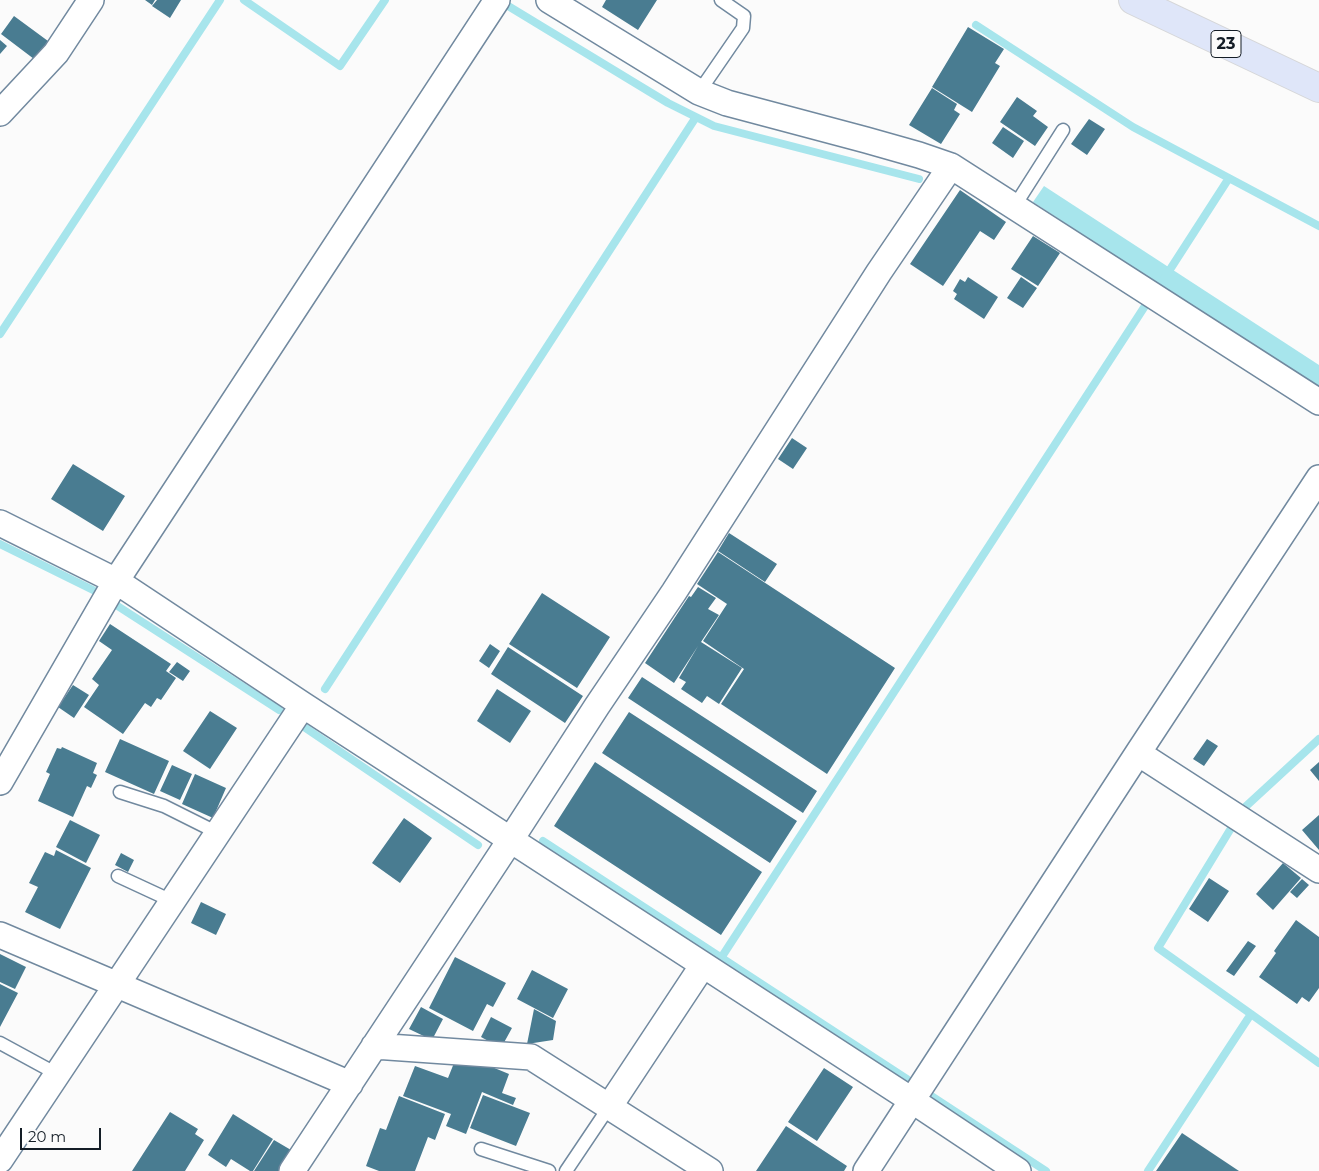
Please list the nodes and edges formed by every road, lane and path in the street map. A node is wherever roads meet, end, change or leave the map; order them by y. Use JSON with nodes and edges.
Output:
{"nodes":[{"id":1,"x":92,"y":0,"type":"edge"},
{"id":2,"x":721,"y":0,"type":"edge"},
{"id":3,"x":1133,"y":0,"type":"edge"},
{"id":4,"x":556,"y":2,"type":"edge"},
{"id":5,"x":493,"y":5,"type":"edge"},
{"id":6,"x":1319,"y":88,"type":"edge"},
{"id":7,"x":699,"y":92,"type":"junction"},
{"id":8,"x":0,"y":113,"type":"edge"},
{"id":9,"x":1063,"y":130,"type":"dead end"},
{"id":10,"x":950,"y":166,"type":"junction"},
{"id":11,"x":1014,"y":207,"type":"junction"},
{"id":12,"x":1319,"y":402,"type":"edge"},
{"id":13,"x":1319,"y":478,"type":"edge"},
{"id":14,"x":0,"y":523,"type":"edge"},
{"id":15,"x":116,"y":581,"type":"junction"},
{"id":16,"x":303,"y":705,"type":"junction"},
{"id":17,"x":1138,"y":753,"type":"junction"},
{"id":18,"x":0,"y":782,"type":"edge"},
{"id":19,"x":120,"y":792,"type":"dead end"},
{"id":20,"x":218,"y":834,"type":"junction"},
{"id":21,"x":511,"y":839,"type":"junction"},
{"id":22,"x":1319,"y":870,"type":"edge"},
{"id":23,"x":118,"y":876,"type":"dead end"},
{"id":24,"x":172,"y":902,"type":"junction"},
{"id":25,"x":0,"y":935,"type":"edge"},
{"id":26,"x":703,"y":965,"type":"junction"},
{"id":27,"x":117,"y":984,"type":"junction"},
{"id":28,"x":0,"y":1043,"type":"edge"},
{"id":29,"x":374,"y":1046,"type":"junction"},
{"id":30,"x":57,"y":1074,"type":"junction"},
{"id":31,"x":350,"y":1084,"type":"junction"},
{"id":32,"x":912,"y":1101,"type":"junction"},
{"id":33,"x":609,"y":1106,"type":"junction"},
{"id":34,"x":481,"y":1149,"type":"dead end"},
{"id":35,"x":0,"y":1160,"type":"edge"},
{"id":36,"x":292,"y":1171,"type":"edge"},
{"id":37,"x":549,"y":1171,"type":"edge"},
{"id":38,"x":566,"y":1171,"type":"edge"},
{"id":39,"x":710,"y":1171,"type":"edge"},
{"id":40,"x":866,"y":1171,"type":"edge"},
{"id":41,"x":1018,"y":1171,"type":"edge"}],
"edges":[{"from":1,"to":8,"type":"street"},
{"from":2,"to":7,"type":"lane"},
{"from":3,"to":6,"type":"main road","number":"23"},
{"from":4,"to":7,"type":"street"},
{"from":5,"to":15,"type":"street"},
{"from":7,"to":10,"type":"street"},
{"from":9,"to":11,"type":"lane"},
{"from":10,"to":11,"type":"street"},
{"from":10,"to":21,"type":"street"},
{"from":11,"to":12,"type":"street"},
{"from":13,"to":17,"type":"street"},
{"from":14,"to":15,"type":"street"},
{"from":15,"to":16,"type":"street"},
{"from":15,"to":18,"type":"street"},
{"from":16,"to":20,"type":"street"},
{"from":16,"to":21,"type":"street"},
{"from":17,"to":22,"type":"street"},
{"from":17,"to":32,"type":"street"},
{"from":19,"to":20,"type":"lane"},
{"from":20,"to":24,"type":"street"},
{"from":21,"to":26,"type":"street"},
{"from":21,"to":29,"type":"street"},
{"from":23,"to":24,"type":"lane"},
{"from":24,"to":27,"type":"street"},
{"from":25,"to":27,"type":"street"},
{"from":26,"to":32,"type":"street"},
{"from":26,"to":33,"type":"street"},
{"from":27,"to":30,"type":"street"},
{"from":27,"to":31,"type":"street"},
{"from":28,"to":30,"type":"lane"},
{"from":29,"to":31,"type":"street"},
{"from":29,"to":33,"type":"street"},
{"from":30,"to":35,"type":"street"},
{"from":31,"to":36,"type":"street"},
{"from":32,"to":40,"type":"street"},
{"from":32,"to":41,"type":"street"},
{"from":33,"to":38,"type":"lane"},
{"from":33,"to":39,"type":"street"},
{"from":34,"to":37,"type":"lane"}]}
